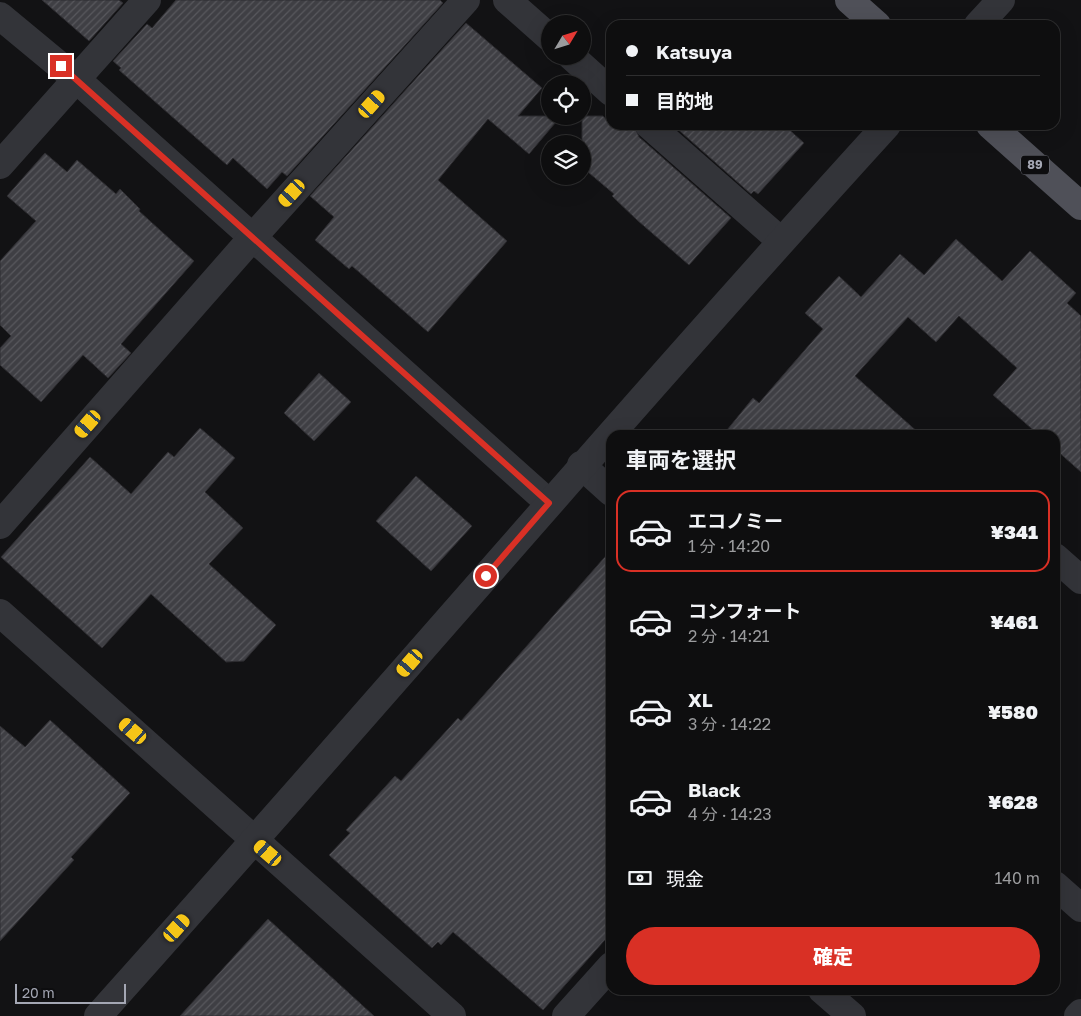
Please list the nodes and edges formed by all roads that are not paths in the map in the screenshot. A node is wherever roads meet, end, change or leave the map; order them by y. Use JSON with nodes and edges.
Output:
{"nodes":[{"id":1,"x":147,"y":0,"type":"edge"},
{"id":2,"x":466,"y":0,"type":"edge"},
{"id":3,"x":507,"y":0,"type":"edge"},
{"id":4,"x":849,"y":0,"type":"edge"},
{"id":5,"x":1001,"y":0,"type":"edge"},
{"id":6,"x":0,"y":16,"type":"edge"},
{"id":7,"x":871,"y":20,"type":"edge"},
{"id":8,"x":983,"y":20,"type":"edge"},
{"id":9,"x":541,"y":30,"type":"edge"},
{"id":10,"x":581,"y":65,"type":"edge"},
{"id":11,"x":76,"y":79,"type":"junction"},
{"id":12,"x":606,"y":88,"type":"edge"},
{"id":13,"x":655,"y":130,"type":"edge"},
{"id":14,"x":882,"y":130,"type":"edge"},
{"id":15,"x":996,"y":130,"type":"edge"},
{"id":16,"x":0,"y":165,"type":"edge"},
{"id":17,"x":1081,"y":206,"type":"edge"},
{"id":18,"x":252,"y":238,"type":"junction"},
{"id":19,"x":781,"y":241,"type":"junction"},
{"id":20,"x":612,"y":430,"type":"edge"},
{"id":21,"x":606,"y":437,"type":"edge"},
{"id":22,"x":581,"y":465,"type":"junction"},
{"id":23,"x":606,"y":488,"type":"edge"},
{"id":24,"x":549,"y":503,"type":"junction"},
{"id":25,"x":0,"y":525,"type":"edge"},
{"id":26,"x":1060,"y":561,"type":"edge"},
{"id":27,"x":1081,"y":580,"type":"edge"},
{"id":28,"x":0,"y":613,"type":"edge"},
{"id":29,"x":255,"y":842,"type":"junction"},
{"id":30,"x":1060,"y":889,"type":"edge"},
{"id":31,"x":1081,"y":908,"type":"edge"},
{"id":32,"x":606,"y":972,"type":"edge"},
{"id":33,"x":828,"y":995,"type":"edge"},
{"id":34,"x":1081,"y":1013,"type":"edge"},
{"id":35,"x":98,"y":1016,"type":"edge"},
{"id":36,"x":452,"y":1016,"type":"edge"},
{"id":37,"x":566,"y":1016,"type":"edge"},
{"id":38,"x":852,"y":1016,"type":"edge"},
{"id":39,"x":1078,"y":1016,"type":"edge"}],
"edges":[{"from":1,"to":11,"type":"street"},
{"from":2,"to":18,"type":"street"},
{"from":3,"to":9,"type":"street"},
{"from":4,"to":7,"type":"main road"},
{"from":5,"to":8,"type":"street"},
{"from":6,"to":11,"type":"street"},
{"from":10,"to":12,"type":"street"},
{"from":11,"to":16,"type":"street"},
{"from":11,"to":18,"type":"street"},
{"from":13,"to":19,"type":"street"},
{"from":14,"to":19,"type":"street"},
{"from":15,"to":17,"type":"main road","number":"89"},
{"from":18,"to":24,"type":"street"},
{"from":18,"to":25,"type":"street"},
{"from":19,"to":20,"type":"street"},
{"from":21,"to":22,"type":"street"},
{"from":22,"to":23,"type":"street"},
{"from":22,"to":24,"type":"street"},
{"from":24,"to":29,"type":"street"},
{"from":26,"to":27,"type":"street"},
{"from":28,"to":29,"type":"street"},
{"from":29,"to":35,"type":"street"},
{"from":29,"to":36,"type":"street"},
{"from":30,"to":31,"type":"street"},
{"from":32,"to":37,"type":"street"},
{"from":33,"to":38,"type":"street"},
{"from":34,"to":39,"type":"street"}]}
